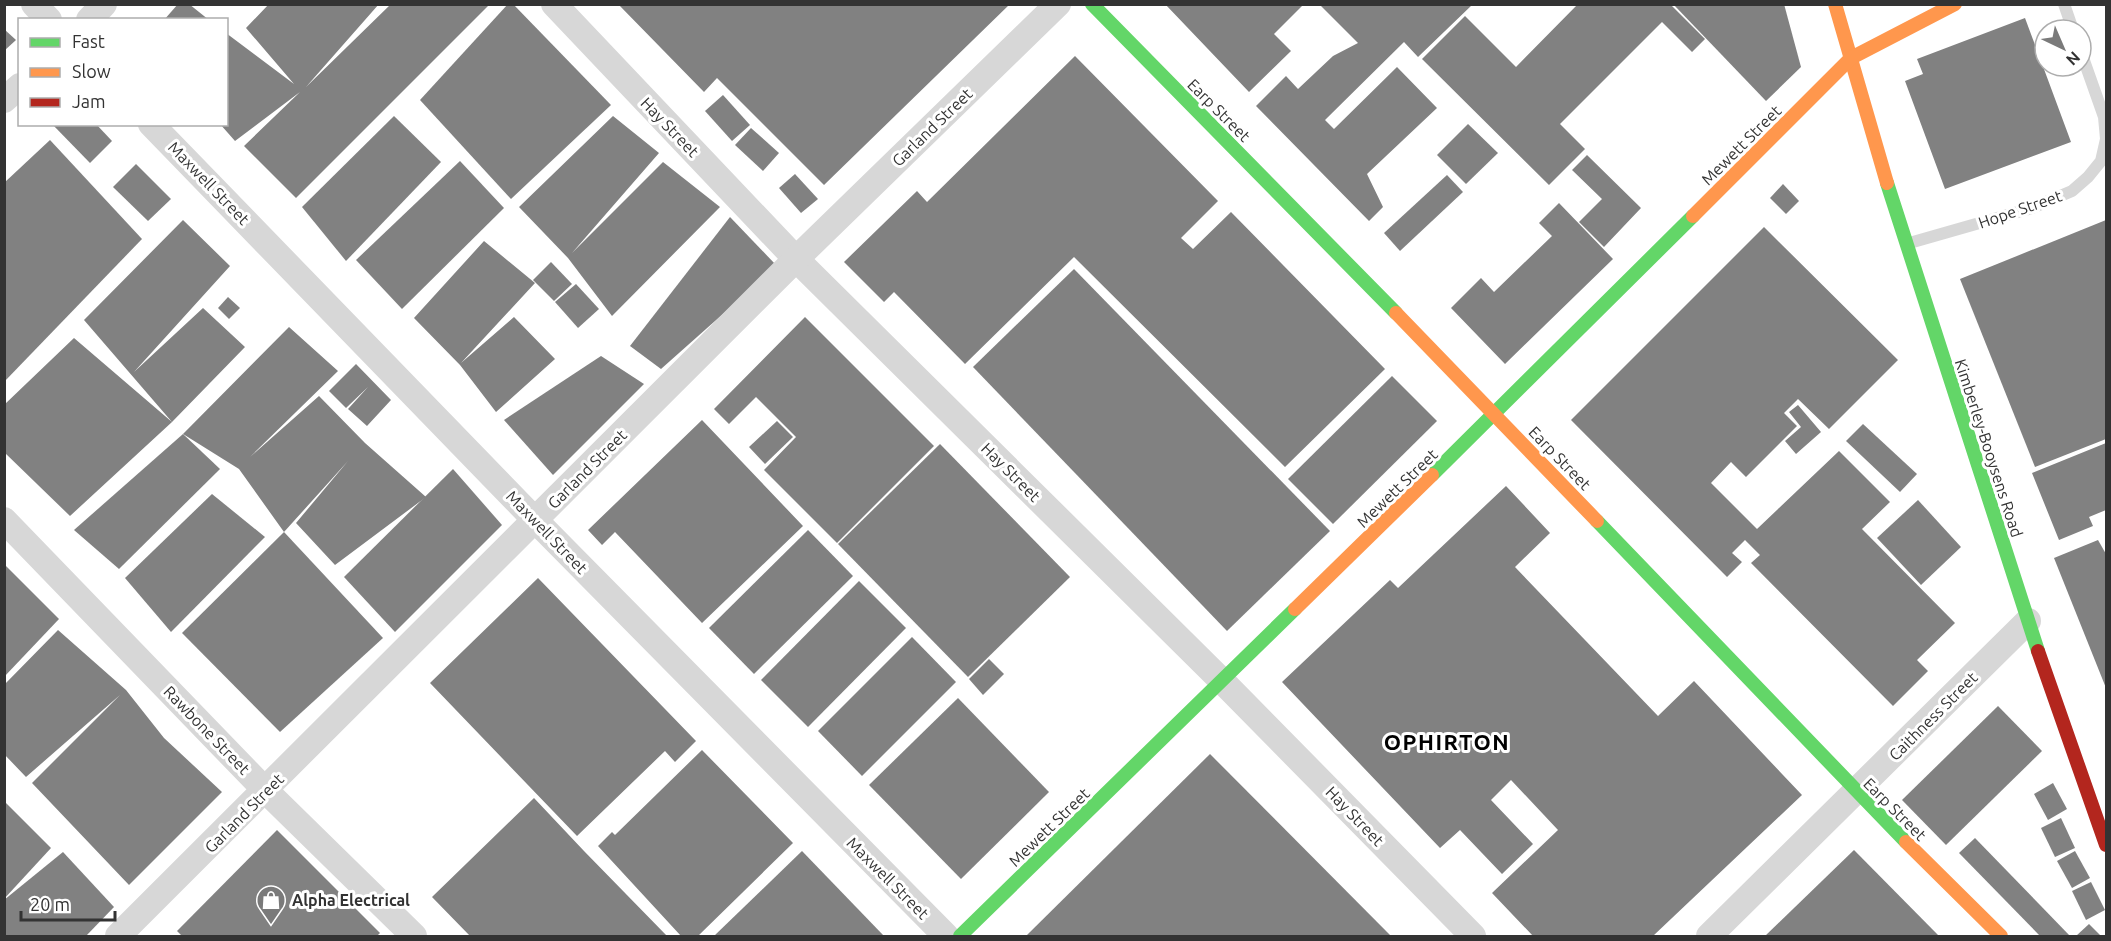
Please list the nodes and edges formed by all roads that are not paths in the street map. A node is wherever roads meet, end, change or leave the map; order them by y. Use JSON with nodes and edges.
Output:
{"nodes":[{"id":1,"x":34,"y":4,"type":"edge"},
{"id":2,"x":104,"y":4,"type":"edge"},
{"id":3,"x":554,"y":4,"type":"edge"},
{"id":4,"x":1058,"y":4,"type":"edge"},
{"id":5,"x":1092,"y":4,"type":"edge"},
{"id":6,"x":1835,"y":4,"type":"edge"},
{"id":7,"x":1955,"y":4,"type":"edge"},
{"id":8,"x":47,"y":18,"type":"edge"},
{"id":9,"x":90,"y":18,"type":"edge"},
{"id":10,"x":1851,"y":58,"type":"junction"},
{"id":11,"x":2090,"y":78,"type":"edge"},
{"id":12,"x":18,"y":88,"type":"edge"},
{"id":13,"x":4,"y":100,"type":"edge"},
{"id":14,"x":154,"y":126,"type":"edge"},
{"id":15,"x":2106,"y":139,"type":"edge"},
{"id":16,"x":1905,"y":244,"type":"junction"},
{"id":17,"x":796,"y":260,"type":"junction"},
{"id":18,"x":1495,"y":414,"type":"junction"},
{"id":19,"x":4,"y":520,"type":"edge"},
{"id":20,"x":536,"y":521,"type":"junction"},
{"id":21,"x":2028,"y":621,"type":"junction"},
{"id":22,"x":1223,"y":682,"type":"junction"},
{"id":23,"x":266,"y":791,"type":"junction"},
{"id":24,"x":1856,"y":793,"type":"junction"},
{"id":25,"x":2106,"y":845,"type":"edge"},
{"id":26,"x":118,"y":936,"type":"edge"},
{"id":27,"x":414,"y":936,"type":"edge"},
{"id":28,"x":946,"y":936,"type":"edge"},
{"id":29,"x":960,"y":936,"type":"edge"},
{"id":30,"x":1473,"y":936,"type":"edge"},
{"id":31,"x":1709,"y":936,"type":"edge"},
{"id":32,"x":2001,"y":936,"type":"edge"}],
"edges":[{"from":1,"to":8,"type":"street"},
{"from":2,"to":9,"type":"street"},
{"from":3,"to":17,"type":"street","name":"Hay Street"},
{"from":4,"to":17,"type":"street","name":"Garland Street"},
{"from":5,"to":18,"type":"street","name":"Earp Street"},
{"from":6,"to":10,"type":"street","name":"Kimberley-Booysens Road"},
{"from":7,"to":10,"type":"street","name":"Mewett Street"},
{"from":10,"to":16,"type":"street","name":"Kimberley-Booysens Road"},
{"from":10,"to":18,"type":"street","name":"Mewett Street"},
{"from":11,"to":15,"type":"lane","name":"Hope Street"},
{"from":12,"to":13,"type":"street"},
{"from":14,"to":20,"type":"street","name":"Maxwell Street"},
{"from":15,"to":16,"type":"lane","name":"Hope Street"},
{"from":16,"to":21,"type":"street","name":"Kimberley-Booysens Road"},
{"from":17,"to":20,"type":"street","name":"Garland Street"},
{"from":17,"to":22,"type":"street","name":"Hay Street"},
{"from":18,"to":22,"type":"street","name":"Mewett Street"},
{"from":18,"to":24,"type":"street","name":"Earp Street"},
{"from":19,"to":23,"type":"street","name":"Rawbone Street"},
{"from":20,"to":23,"type":"street","name":"Garland Street"},
{"from":20,"to":28,"type":"street","name":"Maxwell Street"},
{"from":21,"to":24,"type":"street","name":"Caithness Street"},
{"from":21,"to":25,"type":"street","name":"Kimberley-Booysens Road"},
{"from":22,"to":29,"type":"street","name":"Mewett Street"},
{"from":22,"to":30,"type":"street","name":"Hay Street"},
{"from":23,"to":26,"type":"street","name":"Garland Street"},
{"from":23,"to":27,"type":"street","name":"Rawbone Street"},
{"from":24,"to":31,"type":"street","name":"Caithness Street"},
{"from":24,"to":32,"type":"street","name":"Earp Street"}]}
